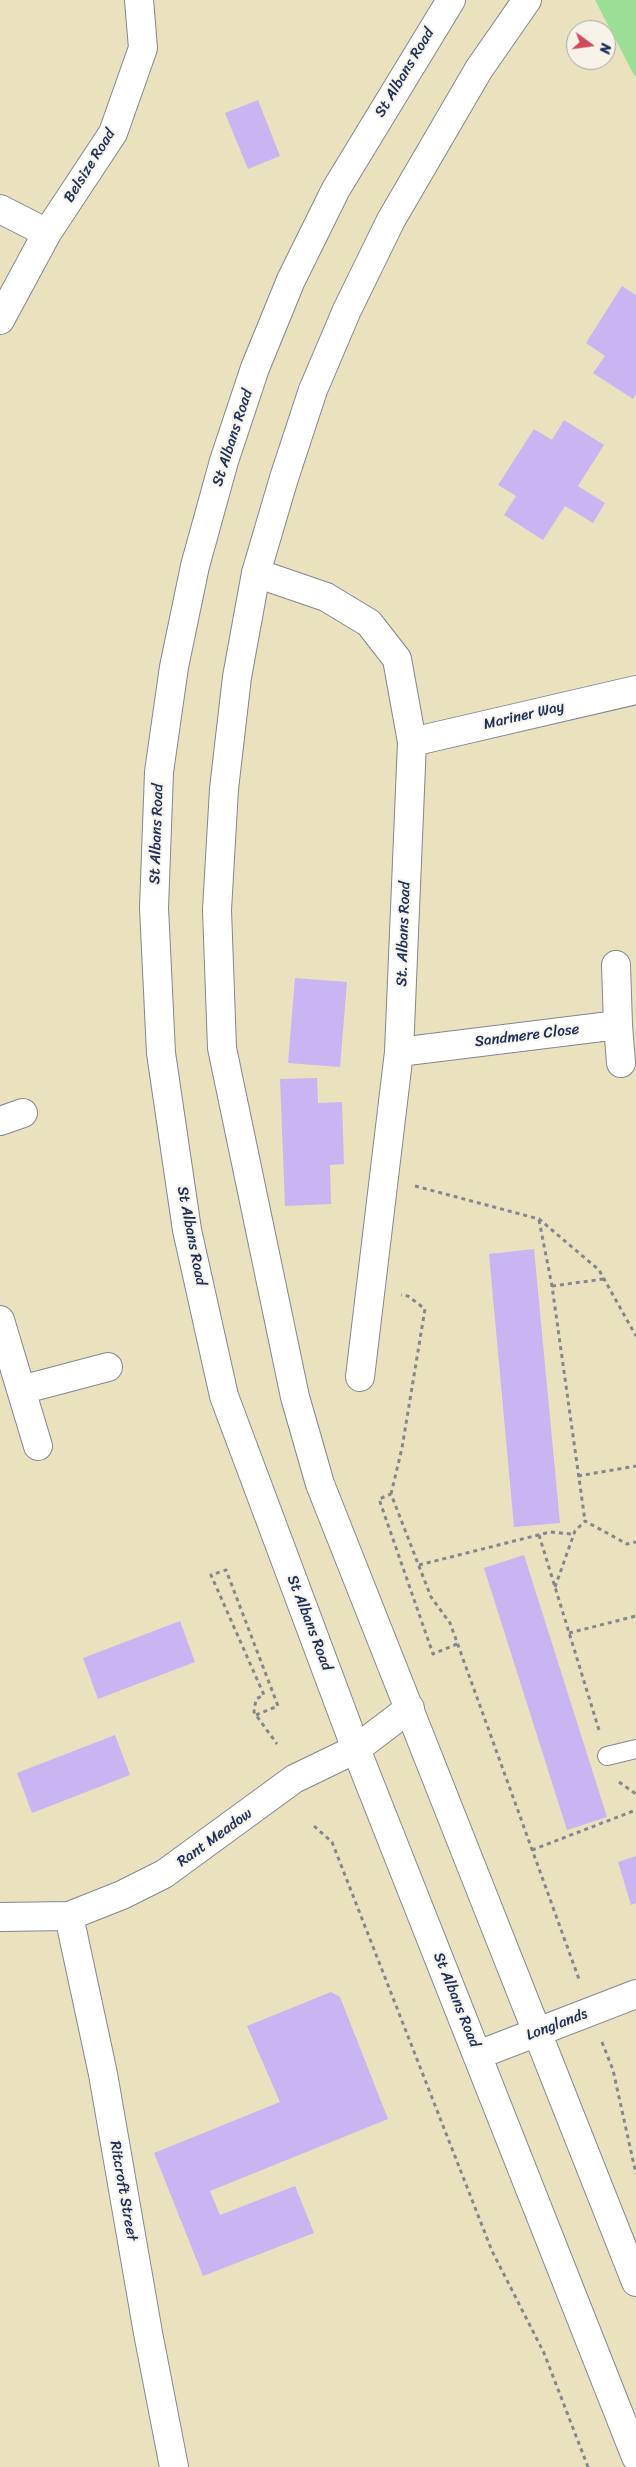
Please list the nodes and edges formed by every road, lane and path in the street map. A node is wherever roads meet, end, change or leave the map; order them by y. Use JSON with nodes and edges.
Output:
{"nodes":[{"id":1,"x":140,"y":0,"type":"edge"},
{"id":2,"x":451,"y":0,"type":"edge"},
{"id":3,"x":527,"y":0,"type":"edge"},
{"id":4,"x":0,"y":209,"type":"edge"},
{"id":5,"x":47,"y":233,"type":"junction"},
{"id":6,"x":0,"y":320,"type":"edge"},
{"id":7,"x":256,"y":573,"type":"junction"},
{"id":8,"x":636,"y":690,"type":"edge"},
{"id":9,"x":412,"y":742,"type":"junction"},
{"id":10,"x":616,"y":965,"type":"dead end"},
{"id":11,"x":618,"y":1025,"type":"junction"},
{"id":12,"x":399,"y":1052,"type":"junction"},
{"id":13,"x":621,"y":1063,"type":"dead end"},
{"id":14,"x":384,"y":1178,"type":"junction"},
{"id":15,"x":539,"y":1220,"type":"junction"},
{"id":16,"x":604,"y":1279,"type":"junction"},
{"id":17,"x":552,"y":1286,"type":"junction"},
{"id":18,"x":370,"y":1290,"type":"junction"},
{"id":19,"x":0,"y":1320,"type":"edge"},
{"id":20,"x":636,"y":1336,"type":"edge"},
{"id":21,"x":108,"y":1367,"type":"dead end"},
{"id":22,"x":360,"y":1377,"type":"dead end"},
{"id":23,"x":21,"y":1390,"type":"junction"},
{"id":24,"x":38,"y":1446,"type":"dead end"},
{"id":25,"x":636,"y":1466,"type":"edge"},
{"id":26,"x":578,"y":1476,"type":"junction"},
{"id":27,"x":391,"y":1494,"type":"junction"},
{"id":28,"x":584,"y":1521,"type":"junction"},
{"id":29,"x":572,"y":1534,"type":"dead end"},
{"id":30,"x":539,"y":1535,"type":"junction"},
{"id":31,"x":636,"y":1542,"type":"edge"},
{"id":32,"x":419,"y":1566,"type":"junction"},
{"id":33,"x":555,"y":1587,"type":"junction"},
{"id":34,"x":636,"y":1616,"type":"edge"},
{"id":35,"x":569,"y":1633,"type":"junction"},
{"id":36,"x":457,"y":1644,"type":"junction"},
{"id":37,"x":410,"y":1708,"type":"junction"},
{"id":38,"x":256,"y":1715,"type":"junction"},
{"id":39,"x":277,"y":1744,"type":"dead end"},
{"id":40,"x":356,"y":1749,"type":"junction"},
{"id":41,"x":636,"y":1749,"type":"edge"},
{"id":42,"x":607,"y":1756,"type":"junction"},
{"id":43,"x":636,"y":1794,"type":"edge"},
{"id":44,"x":636,"y":1810,"type":"edge"},
{"id":45,"x":314,"y":1826,"type":"dead end"},
{"id":46,"x":532,"y":1850,"type":"junction"},
{"id":47,"x":0,"y":1916,"type":"edge"},
{"id":48,"x":69,"y":1916,"type":"junction"},
{"id":49,"x":636,"y":1994,"type":"edge"},
{"id":50,"x":591,"y":2012,"type":"junction"},
{"id":51,"x":538,"y":2032,"type":"junction"},
{"id":52,"x":478,"y":2055,"type":"junction"},
{"id":53,"x":636,"y":2174,"type":"edge"},
{"id":54,"x":636,"y":2282,"type":"edge"},
{"id":55,"x":636,"y":2457,"type":"edge"},
{"id":56,"x":174,"y":2467,"type":"edge"},
{"id":57,"x":588,"y":2467,"type":"edge"}],
"edges":[{"from":1,"to":5,"type":"main road","name":"Belsize Road"},
{"from":2,"to":40,"type":"main road","name":"St Albans Road"},
{"from":3,"to":7,"type":"main road"},
{"from":4,"to":5,"type":"main road"},
{"from":5,"to":6,"type":"main road","name":"Belsize Road"},
{"from":7,"to":9,"type":"main road","name":"St. Albans Road"},
{"from":7,"to":37,"type":"main road"},
{"from":8,"to":9,"type":"main road","name":"Mariner Way"},
{"from":9,"to":12,"type":"main road","name":"St. Albans Road"},
{"from":10,"to":11,"type":"main road"},
{"from":11,"to":12,"type":"main road","name":"Sandmere Close"},
{"from":11,"to":13,"type":"main road"},
{"from":12,"to":14,"type":"main road","name":"St. Albans Road"},
{"from":14,"to":15,"type":"path"},
{"from":14,"to":18,"type":"main road","name":"St. Albans Road"},
{"from":15,"to":16,"type":"path"},
{"from":15,"to":17,"type":"path"},
{"from":16,"to":17,"type":"path"},
{"from":16,"to":20,"type":"path"},
{"from":17,"to":26,"type":"path"},
{"from":18,"to":22,"type":"main road","name":"St. Albans Road"},
{"from":18,"to":27,"type":"path"},
{"from":19,"to":23,"type":"main road"},
{"from":21,"to":23,"type":"main road"},
{"from":23,"to":24,"type":"main road"},
{"from":25,"to":26,"type":"path"},
{"from":26,"to":28,"type":"path"},
{"from":27,"to":32,"type":"path"},
{"from":27,"to":36,"type":"path"},
{"from":28,"to":31,"type":"path"},
{"from":28,"to":33,"type":"path"},
{"from":29,"to":30,"type":"path"},
{"from":30,"to":32,"type":"path"},
{"from":30,"to":33,"type":"path"},
{"from":32,"to":36,"type":"path"},
{"from":33,"to":35,"type":"path"},
{"from":34,"to":35,"type":"path"},
{"from":35,"to":42,"type":"path"},
{"from":36,"to":46,"type":"path"},
{"from":37,"to":40,"type":"main road","name":"Rant Meadow"},
{"from":37,"to":51,"type":"main road"},
{"from":38,"to":38,"type":"path"},
{"from":38,"to":39,"type":"path"},
{"from":40,"to":48,"type":"main road","name":"Rant Meadow"},
{"from":40,"to":52,"type":"main road","name":"St Albans Road"},
{"from":41,"to":42,"type":"lane"},
{"from":42,"to":43,"type":"path"},
{"from":44,"to":46,"type":"path"},
{"from":45,"to":57,"type":"path"},
{"from":46,"to":50,"type":"path"},
{"from":47,"to":48,"type":"main road","name":"Rant Meadow"},
{"from":48,"to":56,"type":"main road","name":"Ritcroft Street"},
{"from":49,"to":50,"type":"main road","name":"Longlands"},
{"from":50,"to":51,"type":"main road","name":"Longlands"},
{"from":50,"to":53,"type":"path"},
{"from":51,"to":52,"type":"main road","name":"Longlands"},
{"from":51,"to":54,"type":"main road"},
{"from":52,"to":55,"type":"main road","name":"St Albans Road"}]}
